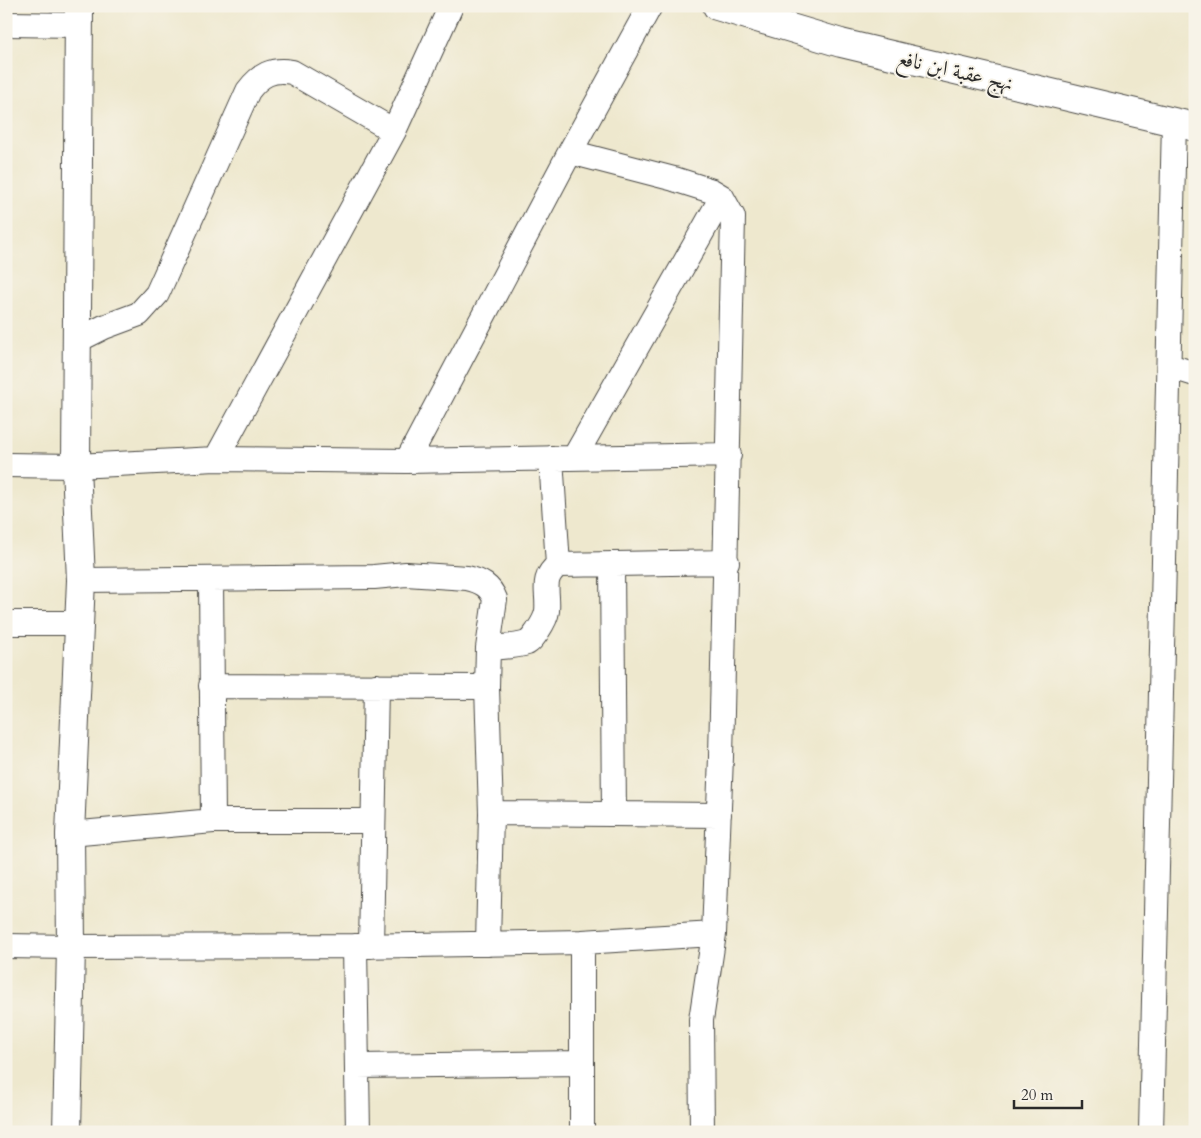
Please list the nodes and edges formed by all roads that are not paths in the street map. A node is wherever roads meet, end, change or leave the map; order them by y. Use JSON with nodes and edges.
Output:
{"nodes":[{"id":1,"x":451,"y":6,"type":"edge"},
{"id":2,"x":650,"y":6,"type":"edge"},
{"id":3,"x":717,"y":6,"type":"edge"},
{"id":4,"x":79,"y":16,"type":"edge"},
{"id":5,"x":6,"y":24,"type":"edge"},
{"id":6,"x":1184,"y":124,"type":"edge"},
{"id":7,"x":394,"y":131,"type":"junction"},
{"id":8,"x":570,"y":152,"type":"junction"},
{"id":9,"x":722,"y":197,"type":"junction"},
{"id":10,"x":78,"y":340,"type":"junction"},
{"id":11,"x":1169,"y":366,"type":"junction"},
{"id":12,"x":1195,"y":374,"type":"edge"},
{"id":13,"x":729,"y":454,"type":"junction"},
{"id":14,"x":562,"y":458,"type":"junction"},
{"id":15,"x":216,"y":459,"type":"junction"},
{"id":16,"x":407,"y":461,"type":"junction"},
{"id":17,"x":6,"y":465,"type":"edge"},
{"id":18,"x":76,"y":466,"type":"junction"},
{"id":19,"x":727,"y":562,"type":"junction"},
{"id":20,"x":612,"y":564,"type":"junction"},
{"id":21,"x":558,"y":565,"type":"junction"},
{"id":22,"x":212,"y":579,"type":"junction"},
{"id":23,"x":81,"y":580,"type":"junction"},
{"id":24,"x":6,"y":623,"type":"edge"},
{"id":25,"x":79,"y":623,"type":"junction"},
{"id":26,"x":488,"y":648,"type":"junction"},
{"id":27,"x":211,"y":686,"type":"junction"},
{"id":28,"x":376,"y":686,"type":"junction"},
{"id":29,"x":487,"y":688,"type":"junction"},
{"id":30,"x":491,"y":813,"type":"junction"},
{"id":31,"x":614,"y":814,"type":"junction"},
{"id":32,"x":719,"y":815,"type":"junction"},
{"id":33,"x":213,"y":821,"type":"junction"},
{"id":34,"x":373,"y":821,"type":"junction"},
{"id":35,"x":70,"y":834,"type":"junction"},
{"id":36,"x":714,"y":934,"type":"junction"},
{"id":37,"x":582,"y":942,"type":"junction"},
{"id":38,"x":488,"y":944,"type":"junction"},
{"id":39,"x":6,"y":946,"type":"edge"},
{"id":40,"x":363,"y":946,"type":"junction"},
{"id":41,"x":71,"y":947,"type":"junction"},
{"id":42,"x":582,"y":1063,"type":"junction"},
{"id":43,"x":357,"y":1066,"type":"junction"},
{"id":44,"x":67,"y":1132,"type":"edge"},
{"id":45,"x":358,"y":1132,"type":"edge"},
{"id":46,"x":582,"y":1132,"type":"edge"},
{"id":47,"x":702,"y":1132,"type":"edge"},
{"id":48,"x":1151,"y":1132,"type":"edge"}],
"edges":[{"from":1,"to":7,"type":"street"},
{"from":2,"to":8,"type":"street"},
{"from":3,"to":6,"type":"street","name":"نهج عقبة ابن نافع"},
{"from":4,"to":5,"type":"street"},
{"from":4,"to":10,"type":"street"},
{"from":6,"to":11,"type":"street"},
{"from":7,"to":10,"type":"street"},
{"from":7,"to":15,"type":"street"},
{"from":8,"to":9,"type":"street"},
{"from":8,"to":16,"type":"street"},
{"from":9,"to":13,"type":"street"},
{"from":9,"to":14,"type":"street"},
{"from":10,"to":18,"type":"street"},
{"from":11,"to":12,"type":"street"},
{"from":11,"to":48,"type":"street"},
{"from":13,"to":14,"type":"street"},
{"from":13,"to":19,"type":"street"},
{"from":14,"to":16,"type":"street"},
{"from":14,"to":21,"type":"street"},
{"from":15,"to":16,"type":"street"},
{"from":15,"to":18,"type":"street"},
{"from":17,"to":18,"type":"street"},
{"from":18,"to":23,"type":"street"},
{"from":19,"to":20,"type":"street"},
{"from":19,"to":32,"type":"street"},
{"from":20,"to":21,"type":"street"},
{"from":20,"to":31,"type":"street"},
{"from":21,"to":26,"type":"street"},
{"from":22,"to":23,"type":"street"},
{"from":22,"to":26,"type":"street"},
{"from":22,"to":27,"type":"street"},
{"from":23,"to":25,"type":"street"},
{"from":24,"to":25,"type":"street"},
{"from":25,"to":35,"type":"street"},
{"from":26,"to":29,"type":"street"},
{"from":27,"to":28,"type":"street"},
{"from":27,"to":33,"type":"street"},
{"from":28,"to":29,"type":"street"},
{"from":28,"to":34,"type":"street"},
{"from":29,"to":30,"type":"street"},
{"from":30,"to":31,"type":"street"},
{"from":30,"to":38,"type":"street"},
{"from":31,"to":32,"type":"street"},
{"from":32,"to":36,"type":"street"},
{"from":33,"to":34,"type":"street"},
{"from":33,"to":35,"type":"street"},
{"from":34,"to":40,"type":"street"},
{"from":35,"to":41,"type":"street"},
{"from":36,"to":37,"type":"street"},
{"from":36,"to":47,"type":"street"},
{"from":37,"to":38,"type":"street"},
{"from":37,"to":42,"type":"street"},
{"from":38,"to":40,"type":"street"},
{"from":39,"to":41,"type":"street"},
{"from":40,"to":41,"type":"street"},
{"from":40,"to":43,"type":"street"},
{"from":41,"to":44,"type":"street"},
{"from":42,"to":43,"type":"street"},
{"from":42,"to":46,"type":"street"},
{"from":43,"to":45,"type":"street"}]}
